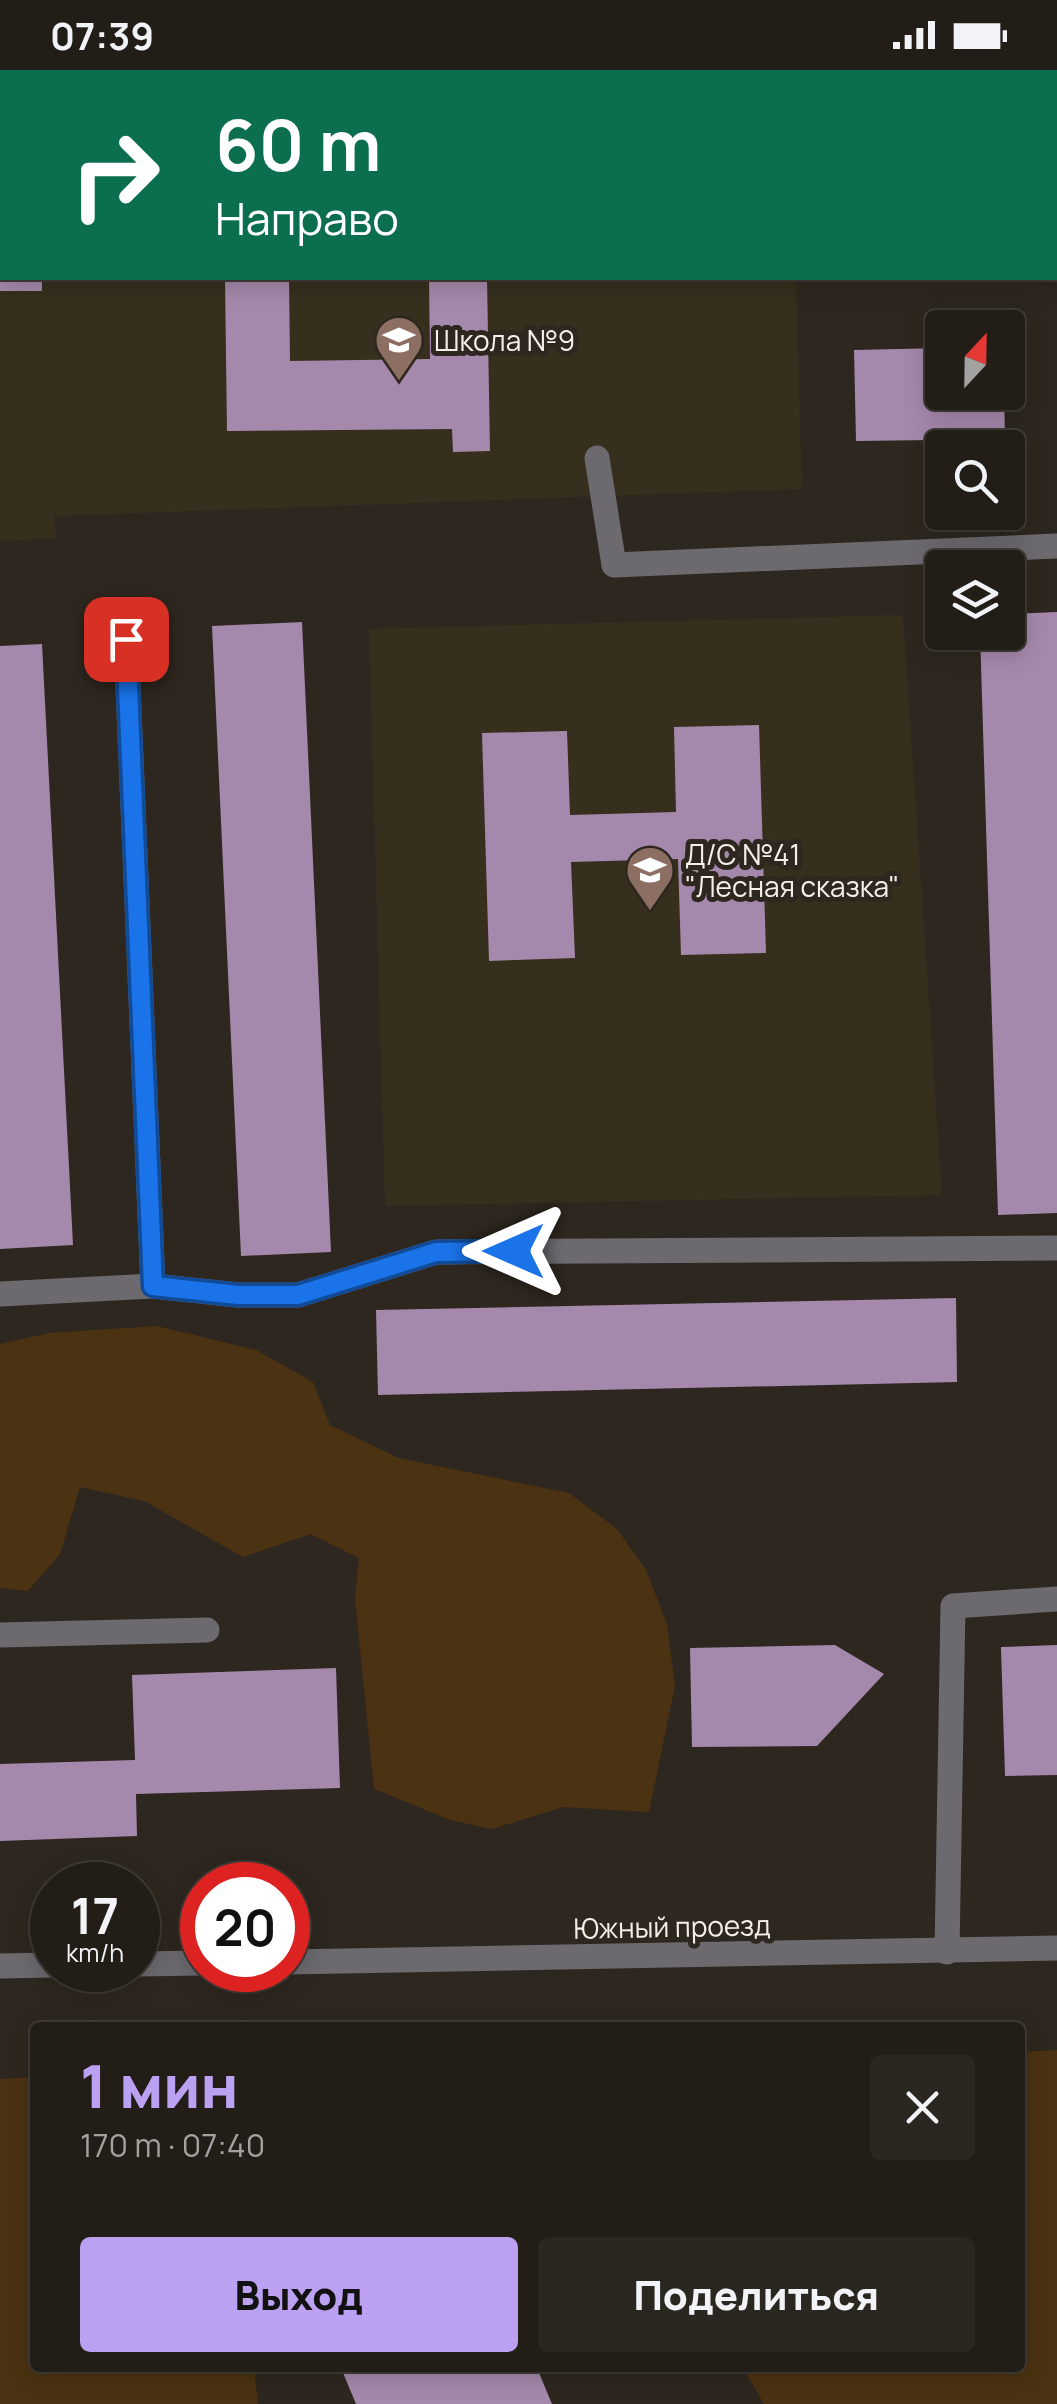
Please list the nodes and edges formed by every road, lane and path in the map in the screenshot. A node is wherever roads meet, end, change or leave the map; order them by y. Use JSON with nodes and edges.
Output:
{"nodes":[{"id":1,"x":597,"y":458,"type":"dead end"},
{"id":2,"x":1057,"y":546,"type":"edge"},
{"id":3,"x":126,"y":639,"type":"dead end"},
{"id":4,"x":1057,"y":1248,"type":"edge"},
{"id":5,"x":153,"y":1286,"type":"junction"},
{"id":6,"x":0,"y":1294,"type":"edge"},
{"id":7,"x":1057,"y":1599,"type":"edge"},
{"id":8,"x":206,"y":1630,"type":"dead end"},
{"id":9,"x":0,"y":1634,"type":"edge"},
{"id":10,"x":1057,"y":1948,"type":"edge"},
{"id":11,"x":947,"y":1952,"type":"junction"},
{"id":12,"x":310,"y":1962,"type":"edge"},
{"id":13,"x":30,"y":1965,"type":"edge"},
{"id":14,"x":0,"y":1966,"type":"edge"}],
"edges":[{"from":1,"to":2,"type":"street"},
{"from":3,"to":5,"type":"street"},
{"from":4,"to":5,"type":"street"},
{"from":5,"to":6,"type":"street"},
{"from":7,"to":11,"type":"street"},
{"from":8,"to":9,"type":"street"},
{"from":10,"to":11,"type":"street","name":"Южный проезд"},
{"from":11,"to":12,"type":"street","name":"Южный проезд"},
{"from":13,"to":14,"type":"street"}]}
